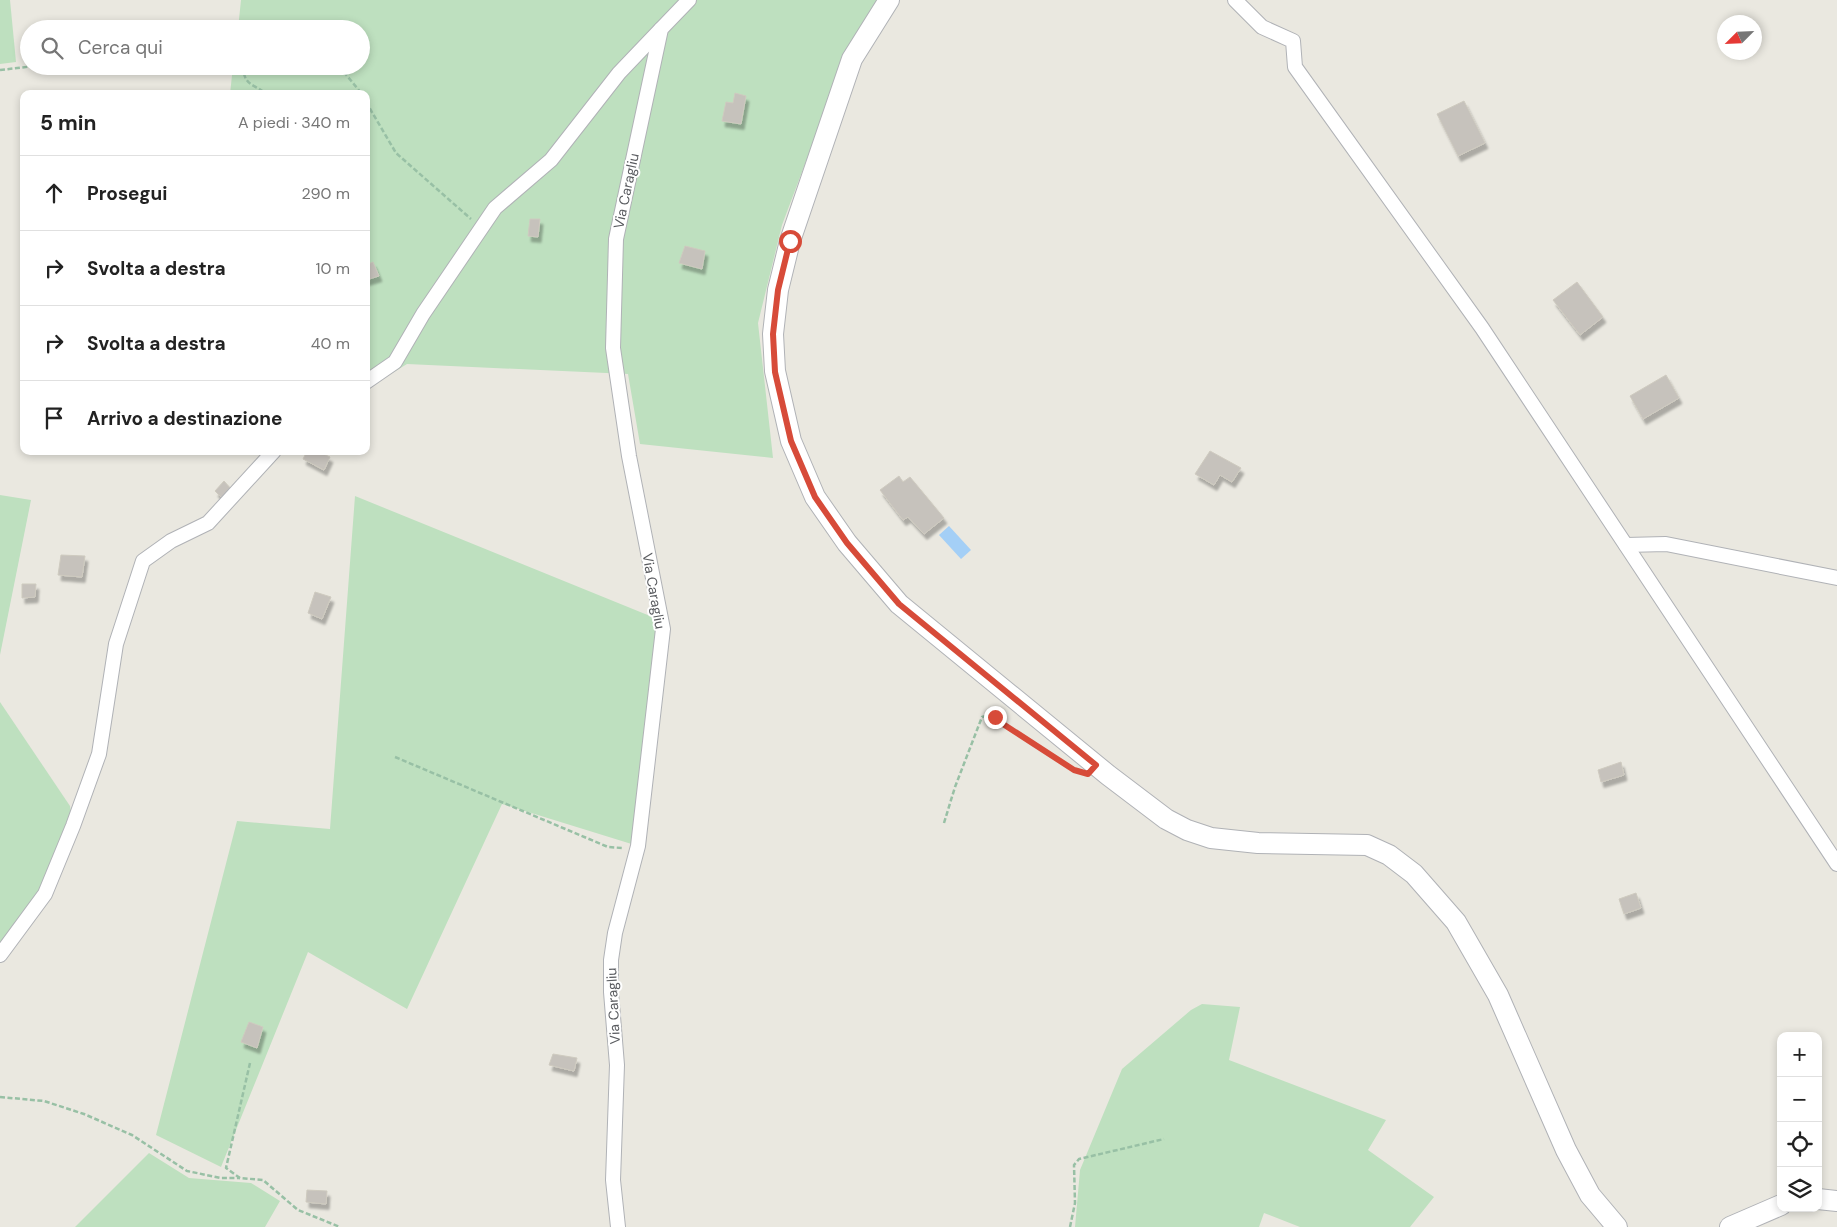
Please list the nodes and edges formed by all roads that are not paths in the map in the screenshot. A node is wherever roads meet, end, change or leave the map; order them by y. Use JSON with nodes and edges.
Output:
{"nodes":[{"id":1,"x":690,"y":0,"type":"edge"},
{"id":2,"x":889,"y":0,"type":"edge"},
{"id":3,"x":1235,"y":0,"type":"edge"},
{"id":4,"x":661,"y":29,"type":"junction"},
{"id":5,"x":370,"y":379,"type":"edge"},
{"id":6,"x":270,"y":455,"type":"edge"},
{"id":7,"x":1626,"y":545,"type":"junction"},
{"id":8,"x":1837,"y":578,"type":"edge"},
{"id":9,"x":1837,"y":864,"type":"edge"},
{"id":10,"x":0,"y":955,"type":"edge"},
{"id":11,"x":1822,"y":1199,"type":"edge"},
{"id":12,"x":1837,"y":1201,"type":"edge"},
{"id":13,"x":1777,"y":1207,"type":"edge"},
{"id":14,"x":618,"y":1227,"type":"edge"},
{"id":15,"x":1617,"y":1227,"type":"edge"},
{"id":16,"x":1730,"y":1227,"type":"edge"}],
"edges":[{"from":1,"to":4,"type":"street"},
{"from":2,"to":15,"type":"main road"},
{"from":3,"to":7,"type":"street"},
{"from":4,"to":5,"type":"street"},
{"from":4,"to":14,"type":"street","name":"Via Caragliu"},
{"from":6,"to":10,"type":"street"},
{"from":7,"to":8,"type":"street"},
{"from":7,"to":9,"type":"street"},
{"from":11,"to":12,"type":"main road"},
{"from":13,"to":16,"type":"main road"}]}
